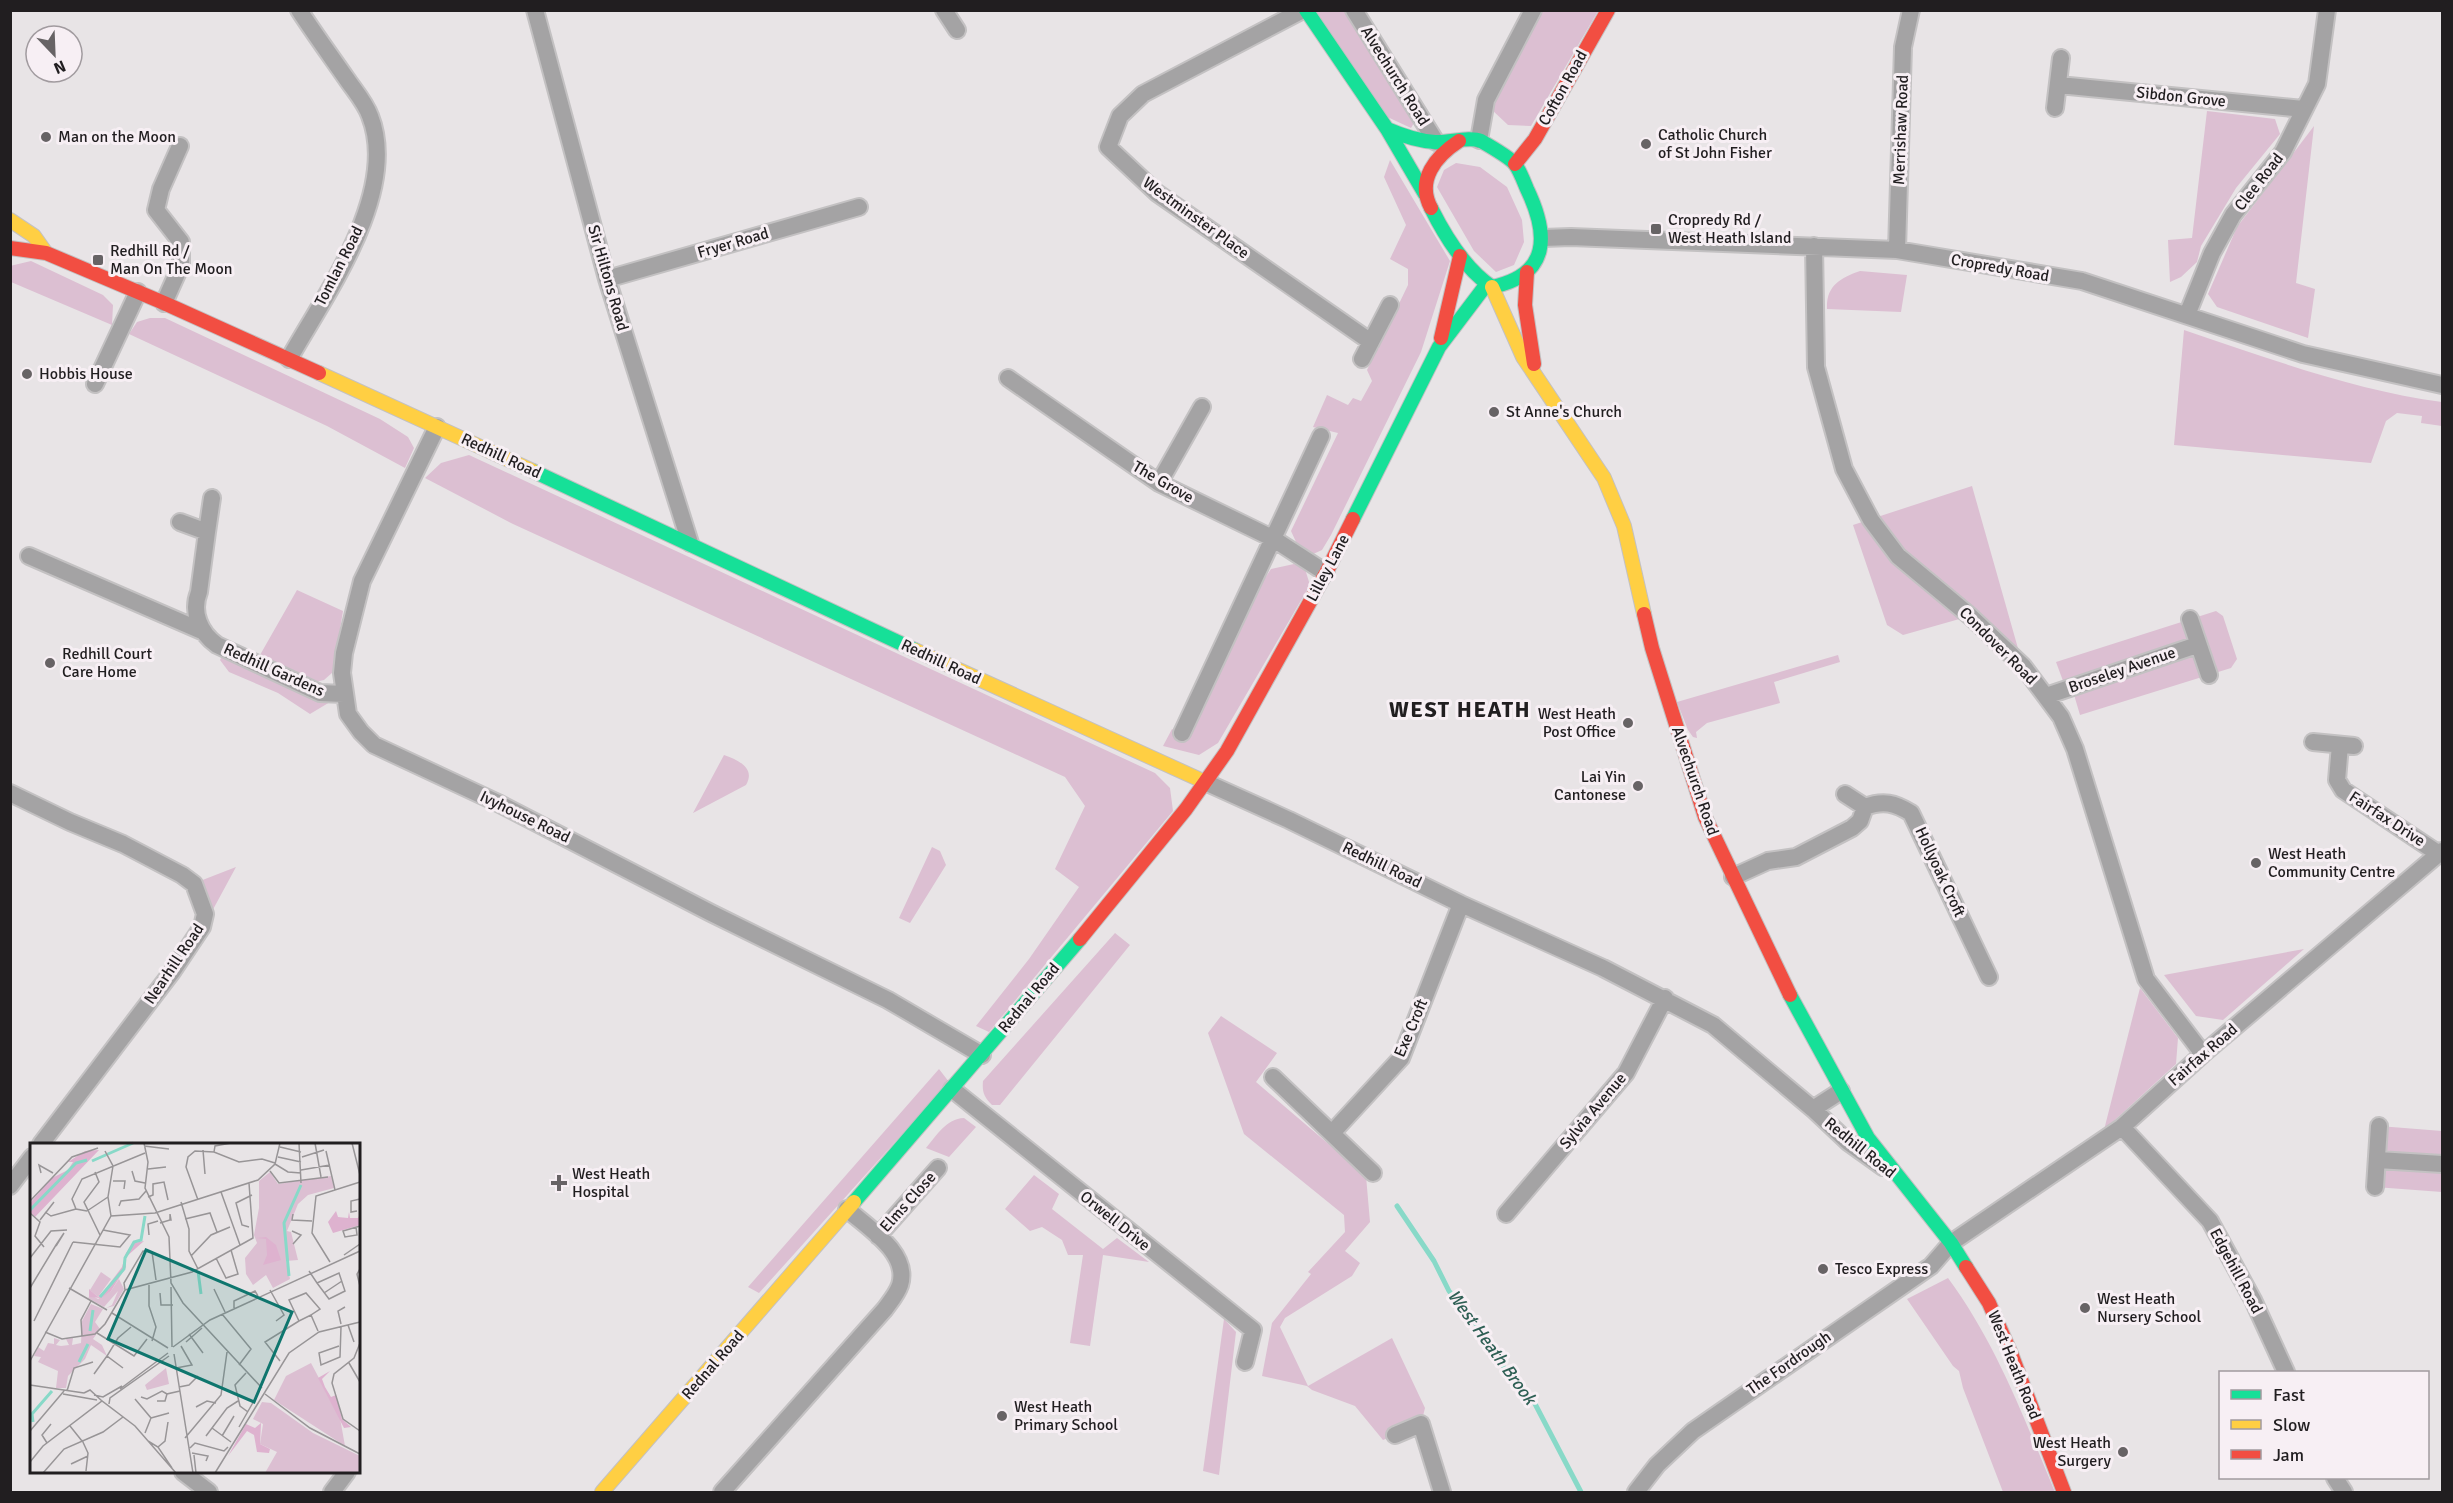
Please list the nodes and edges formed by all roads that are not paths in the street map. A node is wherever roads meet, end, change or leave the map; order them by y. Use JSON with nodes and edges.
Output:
{"nodes":[{"id":1,"x":298,"y":10,"type":"edge"},
{"id":2,"x":535,"y":10,"type":"edge"},
{"id":3,"x":944,"y":10,"type":"edge"},
{"id":4,"x":1304,"y":10,"type":"edge"},
{"id":5,"x":1354,"y":10,"type":"edge"},
{"id":6,"x":1533,"y":10,"type":"edge"},
{"id":7,"x":1608,"y":10,"type":"edge"},
{"id":8,"x":1911,"y":10,"type":"edge"},
{"id":9,"x":2327,"y":10,"type":"edge"},
{"id":10,"x":957,"y":30,"type":"dead end"},
{"id":11,"x":2061,"y":58,"type":"dead end"},
{"id":12,"x":2058,"y":84,"type":"junction"},
{"id":13,"x":2055,"y":108,"type":"dead end"},
{"id":14,"x":2303,"y":109,"type":"junction"},
{"id":15,"x":1387,"y":129,"type":"junction"},
{"id":16,"x":1479,"y":140,"type":"junction"},
{"id":17,"x":1459,"y":141,"type":"junction"},
{"id":18,"x":1436,"y":142,"type":"junction"},
{"id":19,"x":180,"y":146,"type":"dead end"},
{"id":20,"x":1515,"y":164,"type":"junction"},
{"id":21,"x":1425,"y":194,"type":"junction"},
{"id":22,"x":859,"y":207,"type":"dead end"},
{"id":23,"x":10,"y":220,"type":"edge"},
{"id":24,"x":1543,"y":238,"type":"junction"},
{"id":25,"x":1814,"y":246,"type":"junction"},
{"id":26,"x":10,"y":248,"type":"edge"},
{"id":27,"x":1897,"y":250,"type":"junction"},
{"id":28,"x":46,"y":253,"type":"junction"},
{"id":29,"x":1460,"y":256,"type":"junction"},
{"id":30,"x":1527,"y":272,"type":"junction"},
{"id":31,"x":607,"y":279,"type":"junction"},
{"id":32,"x":1489,"y":286,"type":"junction"},
{"id":33,"x":138,"y":292,"type":"junction"},
{"id":34,"x":164,"y":303,"type":"junction"},
{"id":35,"x":1390,"y":305,"type":"dead end"},
{"id":36,"x":1481,"y":308,"type":"junction"},
{"id":37,"x":2187,"y":315,"type":"junction"},
{"id":38,"x":1511,"y":334,"type":"junction"},
{"id":39,"x":1371,"y":342,"type":"junction"},
{"id":40,"x":1439,"y":347,"type":"junction"},
{"id":41,"x":289,"y":359,"type":"junction"},
{"id":42,"x":1362,"y":359,"type":"dead end"},
{"id":43,"x":1535,"y":373,"type":"junction"},
{"id":44,"x":1008,"y":378,"type":"dead end"},
{"id":45,"x":95,"y":384,"type":"dead end"},
{"id":46,"x":2442,"y":386,"type":"edge"},
{"id":47,"x":1202,"y":407,"type":"dead end"},
{"id":48,"x":437,"y":427,"type":"junction"},
{"id":49,"x":1321,"y":436,"type":"dead end"},
{"id":50,"x":1159,"y":483,"type":"junction"},
{"id":51,"x":212,"y":498,"type":"dead end"},
{"id":52,"x":180,"y":522,"type":"dead end"},
{"id":53,"x":207,"y":532,"type":"junction"},
{"id":54,"x":1272,"y":538,"type":"junction"},
{"id":55,"x":690,"y":543,"type":"junction"},
{"id":56,"x":29,"y":556,"type":"dead end"},
{"id":57,"x":1326,"y":573,"type":"junction"},
{"id":58,"x":2190,"y":619,"type":"dead end"},
{"id":59,"x":204,"y":632,"type":"junction"},
{"id":60,"x":2197,"y":645,"type":"junction"},
{"id":61,"x":2209,"y":675,"type":"dead end"},
{"id":62,"x":344,"y":694,"type":"junction"},
{"id":63,"x":2046,"y":696,"type":"junction"},
{"id":64,"x":1182,"y":733,"type":"dead end"},
{"id":65,"x":2313,"y":742,"type":"dead end"},
{"id":66,"x":1205,"y":782,"type":"junction"},
{"id":67,"x":10,"y":793,"type":"edge"},
{"id":68,"x":1845,"y":794,"type":"dead end"},
{"id":69,"x":1865,"y":807,"type":"junction"},
{"id":70,"x":2441,"y":852,"type":"edge"},
{"id":71,"x":1733,"y":877,"type":"junction"},
{"id":72,"x":1461,"y":904,"type":"junction"},
{"id":73,"x":1989,"y":977,"type":"dead end"},
{"id":74,"x":1665,"y":998,"type":"junction"},
{"id":75,"x":2203,"y":1054,"type":"junction"},
{"id":76,"x":982,"y":1055,"type":"junction"},
{"id":77,"x":1273,"y":1077,"type":"dead end"},
{"id":78,"x":952,"y":1089,"type":"junction"},
{"id":79,"x":1841,"y":1091,"type":"junction"},
{"id":80,"x":1813,"y":1109,"type":"junction"},
{"id":81,"x":2379,"y":1126,"type":"dead end"},
{"id":82,"x":2122,"y":1127,"type":"junction"},
{"id":83,"x":1332,"y":1133,"type":"junction"},
{"id":84,"x":42,"y":1143,"type":"edge"},
{"id":85,"x":30,"y":1160,"type":"edge"},
{"id":86,"x":2378,"y":1160,"type":"junction"},
{"id":87,"x":2442,"y":1164,"type":"edge"},
{"id":88,"x":938,"y":1168,"type":"dead end"},
{"id":89,"x":1373,"y":1173,"type":"dead end"},
{"id":90,"x":1894,"y":1174,"type":"junction"},
{"id":91,"x":10,"y":1186,"type":"edge"},
{"id":92,"x":2375,"y":1187,"type":"dead end"},
{"id":93,"x":847,"y":1209,"type":"junction"},
{"id":94,"x":1506,"y":1214,"type":"dead end"},
{"id":95,"x":878,"y":1236,"type":"junction"},
{"id":96,"x":1951,"y":1243,"type":"junction"},
{"id":97,"x":1245,"y":1362,"type":"dead end"},
{"id":98,"x":2286,"y":1371,"type":"edge"},
{"id":99,"x":1395,"y":1435,"type":"dead end"},
{"id":100,"x":184,"y":1473,"type":"edge"},
{"id":101,"x":346,"y":1473,"type":"edge"},
{"id":102,"x":209,"y":1492,"type":"edge"},
{"id":103,"x":332,"y":1492,"type":"edge"},
{"id":104,"x":602,"y":1492,"type":"edge"},
{"id":105,"x":722,"y":1492,"type":"edge"},
{"id":106,"x":1442,"y":1492,"type":"edge"},
{"id":107,"x":1636,"y":1492,"type":"edge"},
{"id":108,"x":2064,"y":1492,"type":"edge"}],
"edges":[{"from":1,"to":41,"type":"street","name":"Tomlan Road"},
{"from":2,"to":31,"type":"street","name":"Sir Hiltons Road"},
{"from":3,"to":10,"type":"street"},
{"from":4,"to":15,"type":"street"},
{"from":4,"to":39,"type":"street","name":"Westminster Place"},
{"from":5,"to":18,"type":"street","name":"Alvechurch Road"},
{"from":6,"to":16,"type":"street"},
{"from":7,"to":20,"type":"street","name":"Cofton Road"},
{"from":8,"to":27,"type":"street","name":"Merrishaw Road"},
{"from":9,"to":14,"type":"street","name":"Clee Road"},
{"from":11,"to":12,"type":"street"},
{"from":12,"to":13,"type":"street"},
{"from":12,"to":14,"type":"street","name":"Sibdon Grove"},
{"from":14,"to":37,"type":"street","name":"Clee Road"},
{"from":15,"to":18,"type":"street","name":"Alvechurch Road"},
{"from":15,"to":21,"type":"street"},
{"from":16,"to":17,"type":"street"},
{"from":16,"to":20,"type":"street"},
{"from":17,"to":18,"type":"street","name":"Alvechurch Road"},
{"from":17,"to":21,"type":"street"},
{"from":19,"to":34,"type":"street"},
{"from":20,"to":24,"type":"street"},
{"from":21,"to":29,"type":"street"},
{"from":22,"to":31,"type":"street","name":"Fryer Road"},
{"from":23,"to":28,"type":"street","name":"Redhill Road"},
{"from":24,"to":25,"type":"street","name":"Cropredy Road"},
{"from":24,"to":30,"type":"street"},
{"from":25,"to":27,"type":"street","name":"Cropredy Road"},
{"from":25,"to":63,"type":"street","name":"Condover Road"},
{"from":26,"to":28,"type":"street","name":"Redhill Road"},
{"from":27,"to":37,"type":"street","name":"Cropredy Road"},
{"from":28,"to":33,"type":"street","name":"Redhill Road"},
{"from":29,"to":32,"type":"street"},
{"from":29,"to":40,"type":"street","name":"Lilley Lane"},
{"from":30,"to":32,"type":"street"},
{"from":30,"to":43,"type":"street","name":"Alvechurch Road"},
{"from":31,"to":55,"type":"street","name":"Sir Hiltons Road"},
{"from":32,"to":36,"type":"street","name":"Lilley Lane"},
{"from":32,"to":38,"type":"street","name":"Alvechurch Road"},
{"from":33,"to":34,"type":"street","name":"Redhill Road"},
{"from":33,"to":45,"type":"street"},
{"from":34,"to":41,"type":"street","name":"Redhill Road"},
{"from":35,"to":39,"type":"street"},
{"from":36,"to":38,"type":"street","name":"Alvechurch Road"},
{"from":36,"to":40,"type":"street","name":"Lilley Lane"},
{"from":37,"to":46,"type":"street","name":"Cropredy Road"},
{"from":38,"to":43,"type":"street","name":"Alvechurch Road"},
{"from":39,"to":42,"type":"street"},
{"from":40,"to":57,"type":"street","name":"Lilley Lane"},
{"from":41,"to":48,"type":"street","name":"Redhill Road"},
{"from":43,"to":71,"type":"street","name":"Alvechurch Road"},
{"from":44,"to":50,"type":"street","name":"The Grove"},
{"from":47,"to":50,"type":"street"},
{"from":48,"to":55,"type":"street","name":"Redhill Road"},
{"from":48,"to":62,"type":"street","name":"Ivyhouse Road"},
{"from":49,"to":54,"type":"street"},
{"from":50,"to":54,"type":"street","name":"The Grove"},
{"from":51,"to":53,"type":"street"},
{"from":52,"to":53,"type":"street"},
{"from":53,"to":59,"type":"street"},
{"from":54,"to":57,"type":"street","name":"The Grove"},
{"from":54,"to":64,"type":"street"},
{"from":55,"to":66,"type":"street","name":"Redhill Road"},
{"from":56,"to":59,"type":"street","name":"Redhill Gardens"},
{"from":57,"to":66,"type":"street","name":"Lilley Lane"},
{"from":58,"to":60,"type":"street","name":"Broseley Avenue"},
{"from":59,"to":62,"type":"street","name":"Redhill Gardens"},
{"from":60,"to":61,"type":"street","name":"Broseley Avenue"},
{"from":60,"to":63,"type":"street","name":"Broseley Avenue"},
{"from":62,"to":76,"type":"street","name":"Ivyhouse Road"},
{"from":63,"to":75,"type":"street","name":"Condover Road"},
{"from":65,"to":70,"type":"street","name":"Fairfax Drive"},
{"from":66,"to":72,"type":"street","name":"Redhill Road"},
{"from":66,"to":76,"type":"street","name":"Rednal Road"},
{"from":67,"to":84,"type":"street","name":"Nearhill Road"},
{"from":68,"to":69,"type":"street"},
{"from":69,"to":71,"type":"street"},
{"from":69,"to":73,"type":"street","name":"Hollyoak Croft"},
{"from":70,"to":75,"type":"street","name":"Fairfax Road"},
{"from":71,"to":79,"type":"street","name":"Alvechurch Road"},
{"from":72,"to":74,"type":"street","name":"Redhill Road"},
{"from":72,"to":83,"type":"street","name":"Exe Croft"},
{"from":74,"to":80,"type":"street","name":"Redhill Road"},
{"from":74,"to":94,"type":"street","name":"Sylvia Avenue"},
{"from":75,"to":82,"type":"street","name":"Fairfax Road"},
{"from":76,"to":78,"type":"street","name":"Rednal Road"},
{"from":77,"to":83,"type":"street"},
{"from":78,"to":93,"type":"street","name":"Rednal Road"},
{"from":78,"to":97,"type":"street","name":"Orwell Drive"},
{"from":79,"to":80,"type":"street","name":"Redhill Road"},
{"from":79,"to":90,"type":"street","name":"Alvechurch Road"},
{"from":80,"to":90,"type":"street","name":"Redhill Road"},
{"from":81,"to":86,"type":"street"},
{"from":82,"to":96,"type":"street","name":"Fairfax Road"},
{"from":82,"to":98,"type":"street","name":"Edgehill Road"},
{"from":83,"to":89,"type":"street"},
{"from":85,"to":91,"type":"street"},
{"from":86,"to":87,"type":"street"},
{"from":86,"to":92,"type":"street"},
{"from":88,"to":95,"type":"street","name":"Elms Close"},
{"from":90,"to":96,"type":"street","name":"Redhill Road"},
{"from":93,"to":95,"type":"street"},
{"from":93,"to":104,"type":"street","name":"Rednal Road"},
{"from":95,"to":105,"type":"street"},
{"from":96,"to":107,"type":"street","name":"The Fordrough"},
{"from":96,"to":108,"type":"street","name":"West Heath Road"},
{"from":99,"to":106,"type":"street"},
{"from":100,"to":102,"type":"street"},
{"from":101,"to":103,"type":"street"}]}
